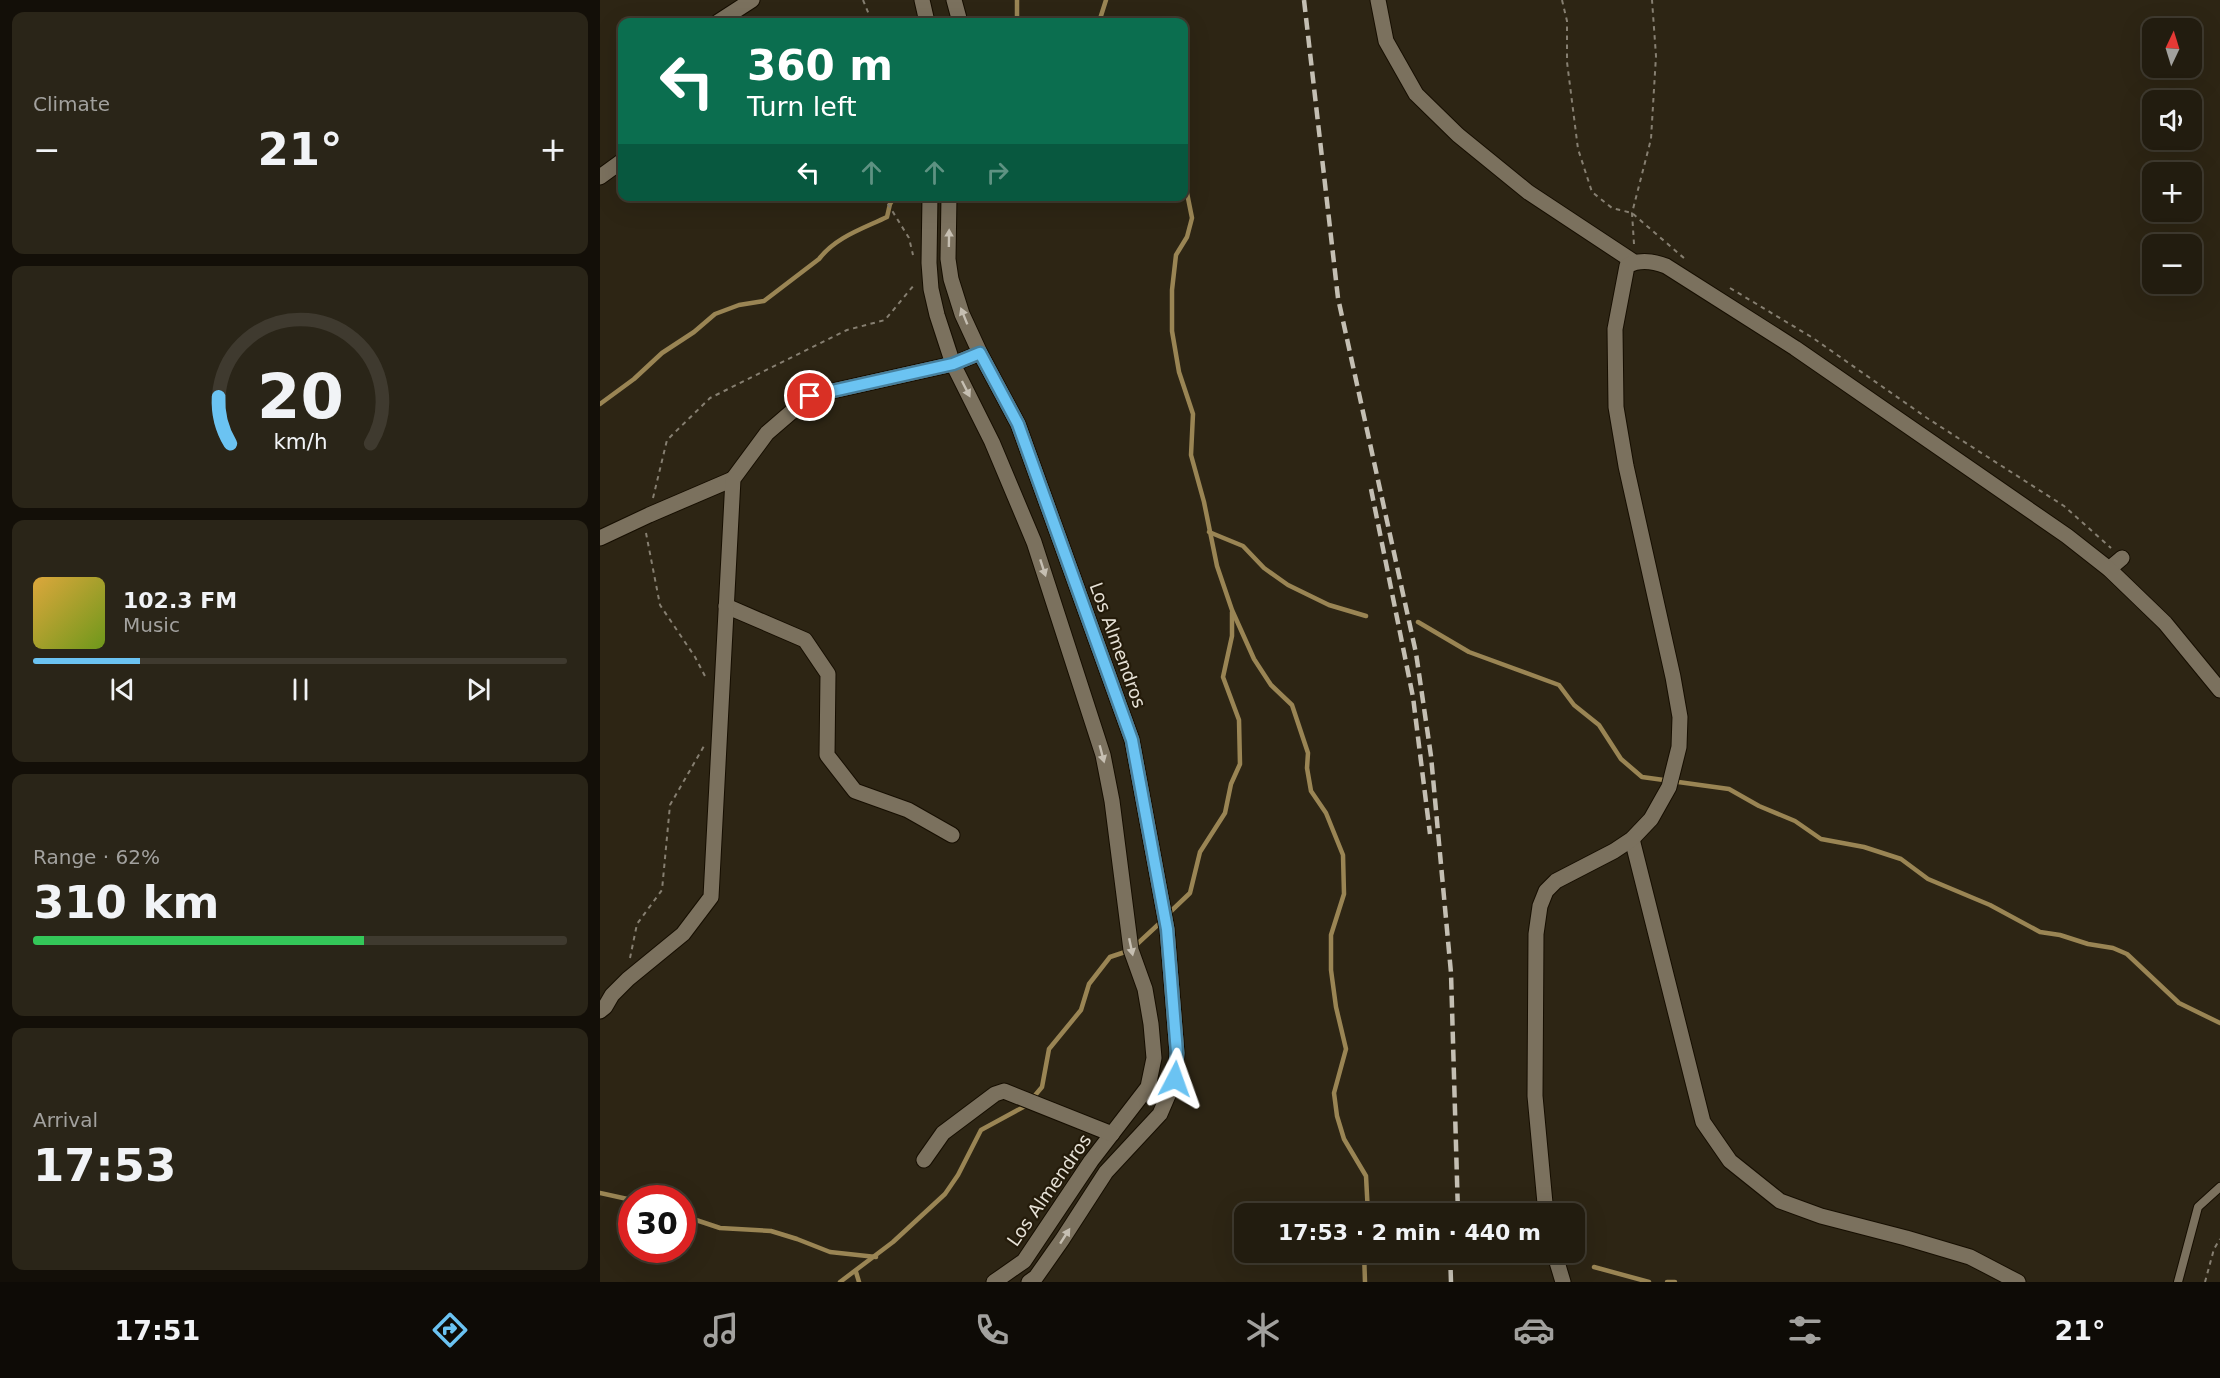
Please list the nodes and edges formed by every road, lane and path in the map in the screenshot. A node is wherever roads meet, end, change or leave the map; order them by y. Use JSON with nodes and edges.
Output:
{"nodes":[{"id":1,"x":752,"y":0,"type":"edge"},
{"id":2,"x":863,"y":0,"type":"edge"},
{"id":3,"x":922,"y":0,"type":"edge"},
{"id":4,"x":954,"y":0,"type":"edge"},
{"id":5,"x":1378,"y":0,"type":"edge"},
{"id":6,"x":1562,"y":0,"type":"edge"},
{"id":7,"x":1652,"y":0,"type":"edge"},
{"id":8,"x":724,"y":18,"type":"edge"},
{"id":9,"x":871,"y":18,"type":"edge"},
{"id":10,"x":926,"y":18,"type":"edge"},
{"id":11,"x":959,"y":18,"type":"edge"},
{"id":12,"x":618,"y":164,"type":"edge"},
{"id":13,"x":600,"y":177,"type":"edge"},
{"id":14,"x":887,"y":201,"type":"edge"},
{"id":15,"x":930,"y":201,"type":"edge"},
{"id":16,"x":949,"y":201,"type":"edge"},
{"id":17,"x":1632,"y":213,"type":"junction"},
{"id":18,"x":915,"y":260,"type":"dead end"},
{"id":19,"x":1634,"y":262,"type":"junction"},
{"id":20,"x":980,"y":353,"type":"junction"},
{"id":21,"x":953,"y":364,"type":"junction"},
{"id":22,"x":733,"y":479,"type":"junction"},
{"id":23,"x":600,"y":538,"type":"edge"},
{"id":24,"x":2122,"y":558,"type":"dead end"},
{"id":25,"x":2109,"y":569,"type":"junction"},
{"id":26,"x":726,"y":606,"type":"junction"},
{"id":27,"x":2220,"y":690,"type":"edge"},
{"id":28,"x":952,"y":835,"type":"dead end"},
{"id":29,"x":1632,"y":839,"type":"junction"},
{"id":30,"x":600,"y":1011,"type":"edge"},
{"id":31,"x":1128,"y":1112,"type":"junction"},
{"id":32,"x":1154,"y":1121,"type":"junction"},
{"id":33,"x":1112,"y":1134,"type":"junction"},
{"id":34,"x":924,"y":1160,"type":"dead end"},
{"id":35,"x":2220,"y":1187,"type":"edge"},
{"id":36,"x":1545,"y":1203,"type":"edge"},
{"id":37,"x":2220,"y":1239,"type":"edge"},
{"id":38,"x":1557,"y":1263,"type":"edge"},
{"id":39,"x":994,"y":1282,"type":"edge"},
{"id":40,"x":1029,"y":1282,"type":"edge"},
{"id":41,"x":1563,"y":1282,"type":"edge"},
{"id":42,"x":2018,"y":1282,"type":"edge"},
{"id":43,"x":2178,"y":1282,"type":"edge"},
{"id":44,"x":2205,"y":1282,"type":"edge"}],
"edges":[{"from":1,"to":8,"type":"street"},
{"from":2,"to":9,"type":"path"},
{"from":3,"to":10,"type":"street"},
{"from":4,"to":11,"type":"street"},
{"from":5,"to":19,"type":"street"},
{"from":6,"to":17,"type":"path"},
{"from":7,"to":17,"type":"path"},
{"from":12,"to":13,"type":"street"},
{"from":14,"to":18,"type":"path"},
{"from":15,"to":21,"type":"street","name":"Los Almendros"},
{"from":20,"to":16,"type":"street","name":"Los Almendros","one_way":true},
{"from":17,"to":19,"type":"path"},
{"from":19,"to":25,"type":"street"},
{"from":19,"to":29,"type":"street"},
{"from":20,"to":21,"type":"street"},
{"from":20,"to":32,"type":"street","name":"Los Almendros"},
{"from":21,"to":22,"type":"street"},
{"from":21,"to":31,"type":"street","name":"Los Almendros","one_way":true},
{"from":22,"to":23,"type":"street"},
{"from":22,"to":26,"type":"street"},
{"from":24,"to":25,"type":"street"},
{"from":25,"to":27,"type":"street"},
{"from":26,"to":28,"type":"street"},
{"from":26,"to":30,"type":"street"},
{"from":29,"to":36,"type":"street"},
{"from":29,"to":42,"type":"street"},
{"from":31,"to":32,"type":"street"},
{"from":31,"to":33,"type":"street","name":"Los Almendros"},
{"from":40,"to":32,"type":"street","name":"Los Almendros","one_way":true},
{"from":33,"to":34,"type":"street"},
{"from":33,"to":39,"type":"street","name":"Los Almendros"},
{"from":35,"to":43,"type":"lane"},
{"from":37,"to":44,"type":"path"},
{"from":38,"to":41,"type":"street"}]}
